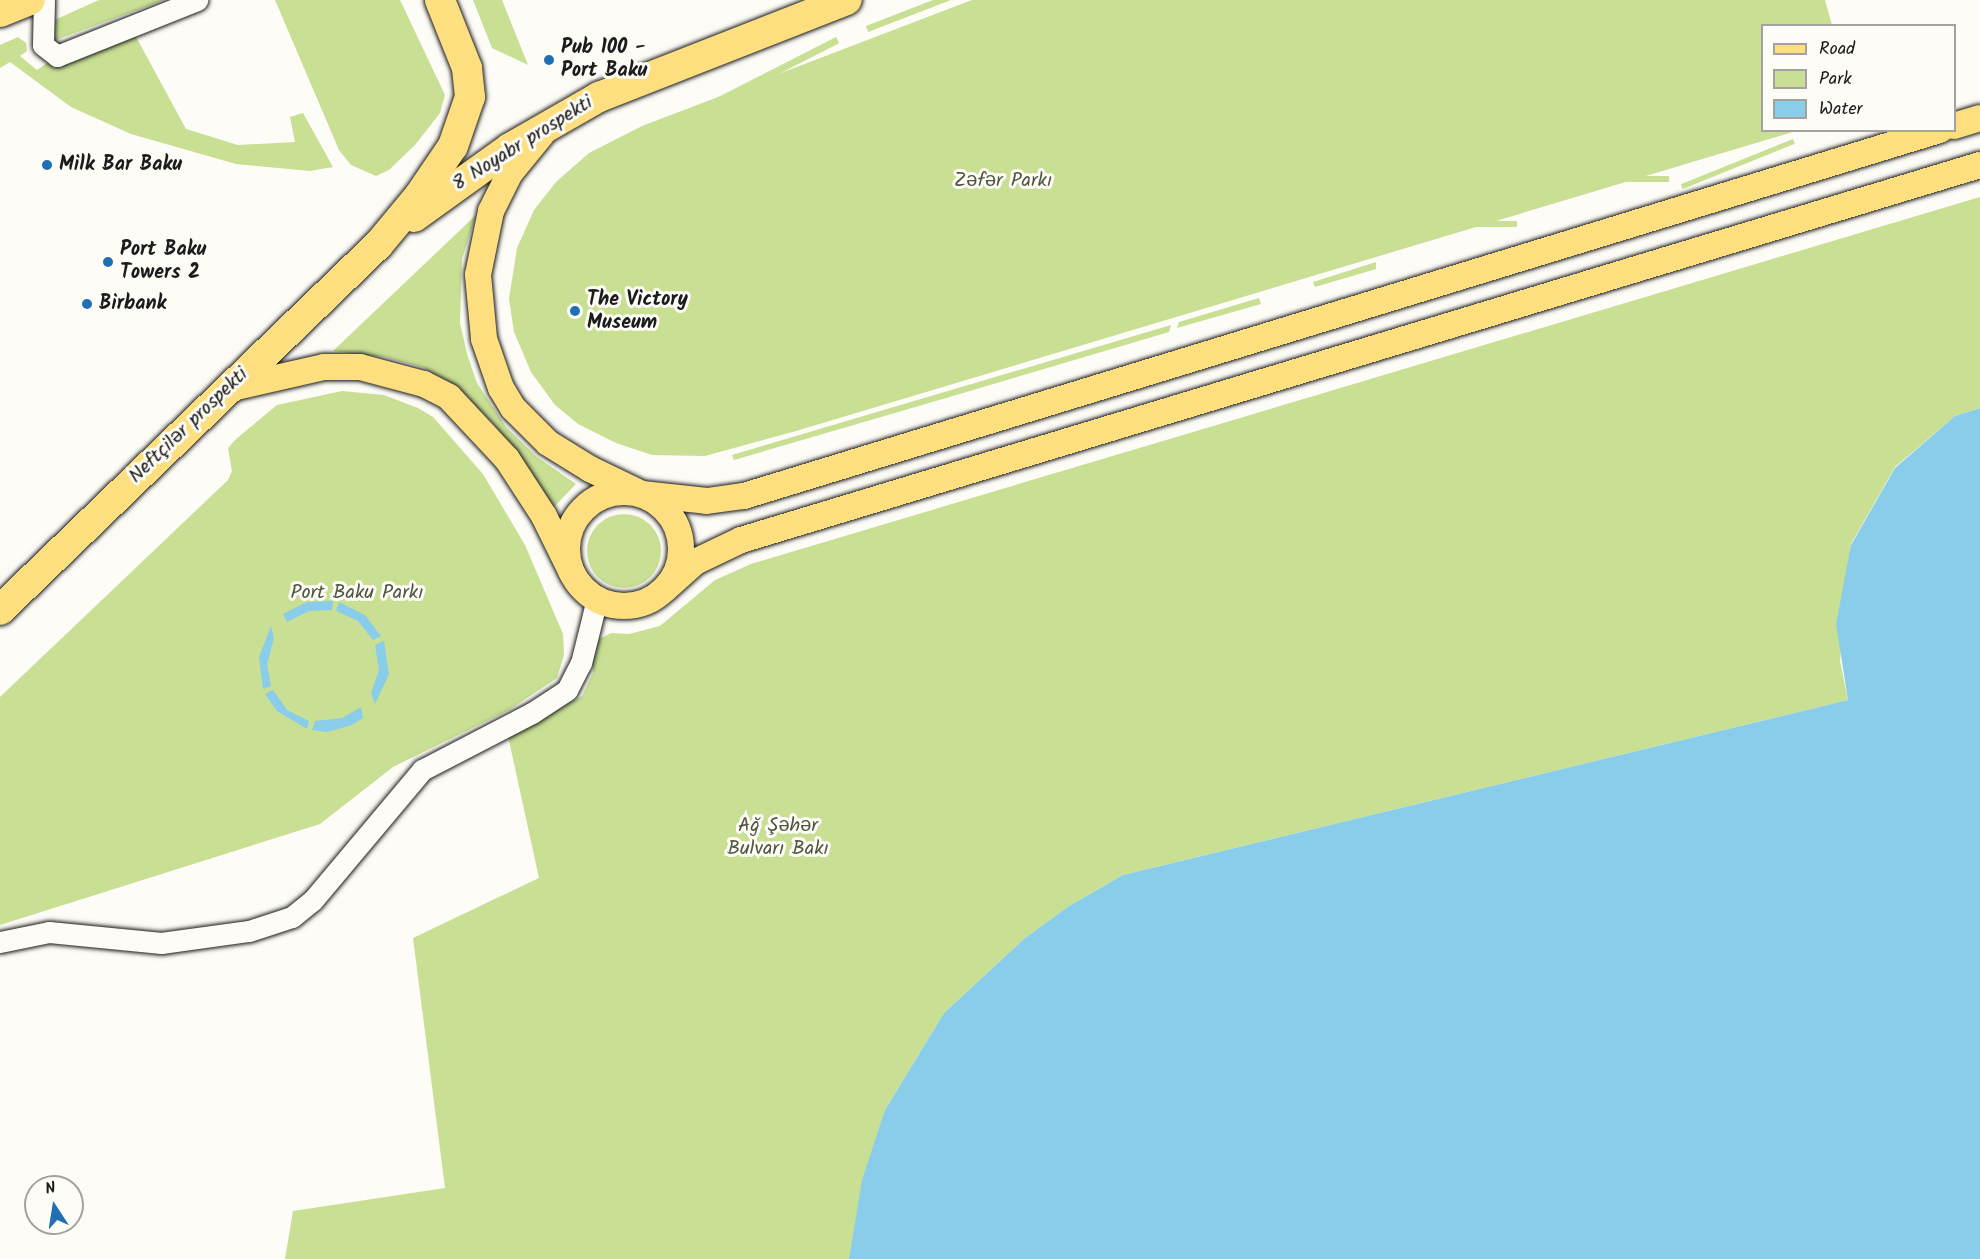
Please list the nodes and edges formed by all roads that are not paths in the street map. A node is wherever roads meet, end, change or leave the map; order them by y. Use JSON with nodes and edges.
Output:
{"nodes":[{"id":1,"x":30,"y":0,"type":"edge"},
{"id":2,"x":44,"y":0,"type":"edge"},
{"id":3,"x":197,"y":0,"type":"edge"},
{"id":4,"x":440,"y":0,"type":"edge"},
{"id":5,"x":847,"y":0,"type":"edge"},
{"id":6,"x":0,"y":12,"type":"edge"},
{"id":7,"x":1980,"y":118,"type":"edge"},
{"id":8,"x":557,"y":119,"type":"junction"},
{"id":9,"x":1956,"y":125,"type":"edge"},
{"id":10,"x":1933,"y":132,"type":"edge"},
{"id":11,"x":1980,"y":165,"type":"edge"},
{"id":12,"x":379,"y":244,"type":"junction"},
{"id":13,"x":227,"y":389,"type":"junction"},
{"id":14,"x":642,"y":494,"type":"junction"},
{"id":15,"x":572,"y":573,"type":"junction"},
{"id":16,"x":665,"y":589,"type":"junction"},
{"id":17,"x":597,"y":599,"type":"junction"},
{"id":18,"x":0,"y":610,"type":"edge"},
{"id":19,"x":0,"y":942,"type":"edge"}],
"edges":[{"from":1,"to":6,"type":"highway"},
{"from":2,"to":3,"type":"street"},
{"from":4,"to":12,"type":"highway"},
{"from":5,"to":8,"type":"highway","name":"8 Noyabr prospekti"},
{"from":7,"to":9,"type":"main road"},
{"from":8,"to":12,"type":"highway","name":"8 Noyabr prospekti"},
{"from":8,"to":14,"type":"main road"},
{"from":10,"to":14,"type":"main road"},
{"from":11,"to":16,"type":"main road"},
{"from":12,"to":13,"type":"highway","name":"Neftçilər prospekti"},
{"from":13,"to":15,"type":"main road"},
{"from":13,"to":18,"type":"highway","name":"Neftçilər prospekti"},
{"from":14,"to":15,"type":"main road"},
{"from":14,"to":16,"type":"main road"},
{"from":15,"to":17,"type":"main road"},
{"from":16,"to":17,"type":"main road"},
{"from":17,"to":19,"type":"street"}]}
